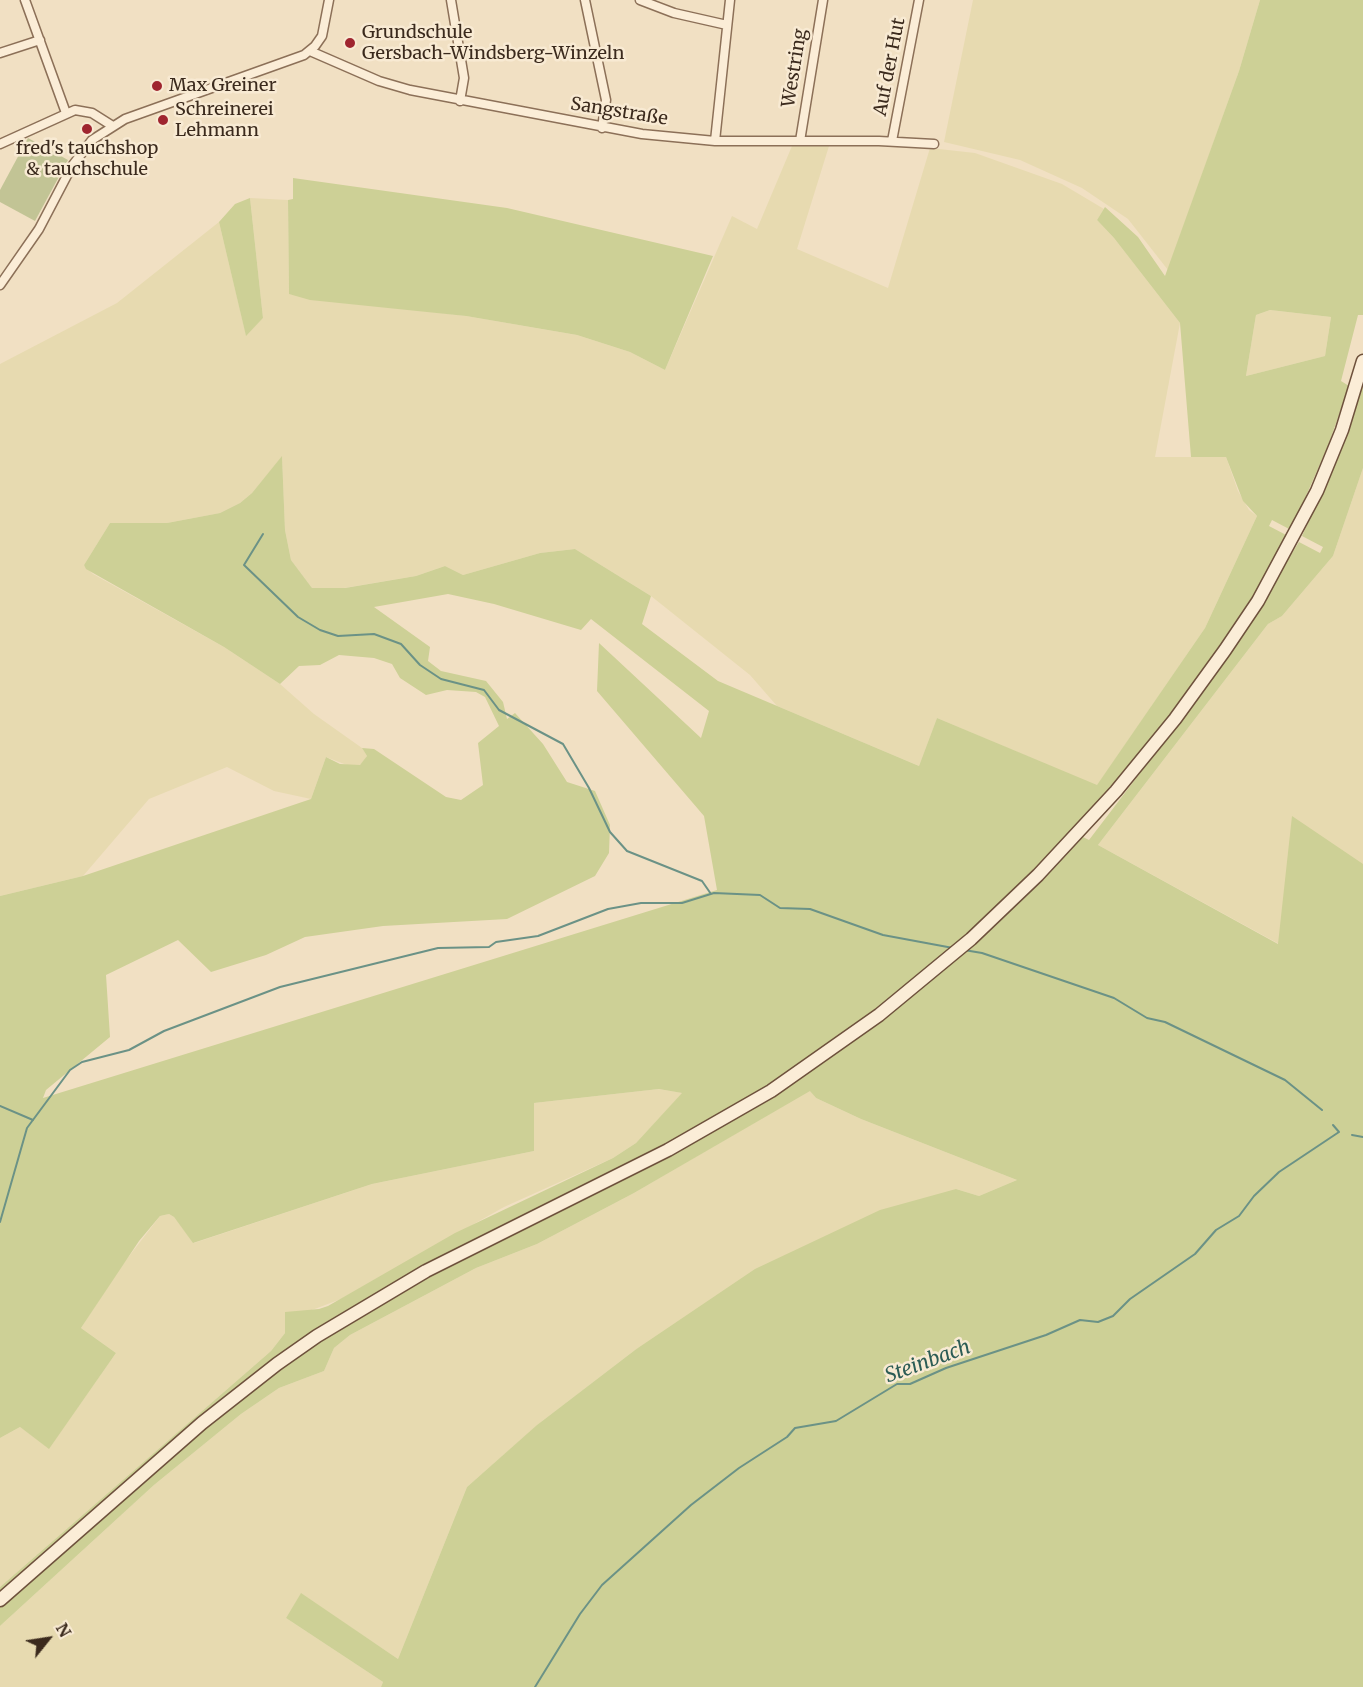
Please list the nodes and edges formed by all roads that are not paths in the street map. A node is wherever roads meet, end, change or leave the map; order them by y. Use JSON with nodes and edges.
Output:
{"nodes":[{"id":1,"x":25,"y":0,"type":"edge"},
{"id":2,"x":329,"y":0,"type":"edge"},
{"id":3,"x":451,"y":0,"type":"edge"},
{"id":4,"x":585,"y":0,"type":"edge"},
{"id":5,"x":640,"y":0,"type":"edge"},
{"id":6,"x":730,"y":0,"type":"edge"},
{"id":7,"x":823,"y":0,"type":"edge"},
{"id":8,"x":919,"y":0,"type":"edge"},
{"id":9,"x":727,"y":25,"type":"junction"},
{"id":10,"x":40,"y":40,"type":"junction"},
{"id":11,"x":310,"y":51,"type":"junction"},
{"id":12,"x":0,"y":53,"type":"edge"},
{"id":13,"x":460,"y":101,"type":"junction"},
{"id":14,"x":66,"y":113,"type":"junction"},
{"id":15,"x":111,"y":125,"type":"junction"},
{"id":16,"x":602,"y":128,"type":"junction"},
{"id":17,"x":715,"y":141,"type":"junction"},
{"id":18,"x":800,"y":141,"type":"junction"},
{"id":19,"x":892,"y":141,"type":"junction"},
{"id":20,"x":0,"y":144,"type":"edge"},
{"id":21,"x":934,"y":144,"type":"dead end"},
{"id":22,"x":0,"y":285,"type":"edge"},
{"id":23,"x":1363,"y":361,"type":"edge"},
{"id":24,"x":0,"y":1600,"type":"edge"}],
"edges":[{"from":1,"to":10,"type":"street"},
{"from":2,"to":11,"type":"street"},
{"from":3,"to":13,"type":"street"},
{"from":4,"to":16,"type":"street"},
{"from":5,"to":9,"type":"street"},
{"from":6,"to":9,"type":"street"},
{"from":7,"to":18,"type":"street","name":"Westring"},
{"from":8,"to":19,"type":"street","name":"Auf der Hut"},
{"from":9,"to":17,"type":"street"},
{"from":10,"to":12,"type":"street"},
{"from":10,"to":14,"type":"street"},
{"from":11,"to":13,"type":"street","name":"Sangstraße"},
{"from":11,"to":15,"type":"street"},
{"from":13,"to":16,"type":"street","name":"Sangstraße"},
{"from":14,"to":15,"type":"street"},
{"from":14,"to":20,"type":"street"},
{"from":15,"to":22,"type":"street"},
{"from":16,"to":17,"type":"street","name":"Sangstraße"},
{"from":17,"to":18,"type":"street","name":"Sangstraße"},
{"from":18,"to":19,"type":"street","name":"Sangstraße"},
{"from":19,"to":21,"type":"street","name":"Sangstraße"},
{"from":23,"to":24,"type":"main road"}]}
